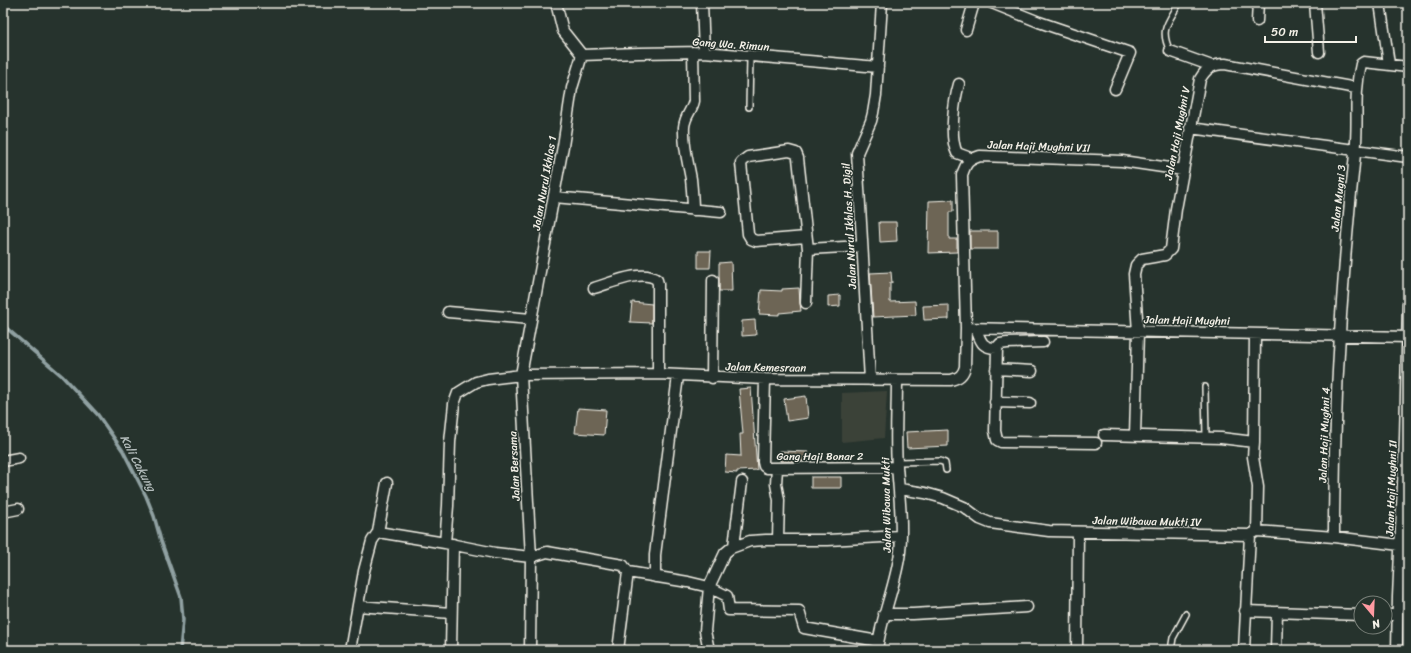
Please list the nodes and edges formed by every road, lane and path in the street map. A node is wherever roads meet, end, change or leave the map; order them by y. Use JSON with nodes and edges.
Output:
{"nodes":[{"id":1,"x":556,"y":3,"type":"edge"},
{"id":2,"x":702,"y":3,"type":"edge"},
{"id":3,"x":882,"y":3,"type":"edge"},
{"id":4,"x":974,"y":3,"type":"edge"},
{"id":5,"x":992,"y":3,"type":"edge"},
{"id":6,"x":1258,"y":3,"type":"edge"},
{"id":7,"x":1315,"y":3,"type":"edge"},
{"id":8,"x":1380,"y":3,"type":"edge"},
{"id":9,"x":1177,"y":7,"type":"dead end"},
{"id":10,"x":1257,"y":21,"type":"dead end"},
{"id":11,"x":966,"y":30,"type":"dead end"},
{"id":12,"x":1170,"y":51,"type":"joint"},
{"id":13,"x":693,"y":52,"type":"junction"},
{"id":14,"x":704,"y":52,"type":"junction"},
{"id":15,"x":1320,"y":52,"type":"dead end"},
{"id":16,"x":582,"y":55,"type":"junction"},
{"id":17,"x":750,"y":57,"type":"junction"},
{"id":18,"x":1389,"y":64,"type":"junction"},
{"id":19,"x":1212,"y":66,"type":"junction"},
{"id":20,"x":878,"y":67,"type":"junction"},
{"id":21,"x":1408,"y":67,"type":"edge"},
{"id":22,"x":959,"y":84,"type":"dead end"},
{"id":23,"x":1356,"y":88,"type":"junction"},
{"id":24,"x":1115,"y":89,"type":"dead end"},
{"id":25,"x":749,"y":108,"type":"dead end"},
{"id":26,"x":1190,"y":128,"type":"junction"},
{"id":27,"x":1355,"y":151,"type":"junction"},
{"id":28,"x":1408,"y":157,"type":"edge"},
{"id":29,"x":973,"y":159,"type":"junction"},
{"id":30,"x":1182,"y":170,"type":"junction"},
{"id":31,"x":554,"y":197,"type":"junction"},
{"id":32,"x":693,"y":210,"type":"junction"},
{"id":33,"x":721,"y":212,"type":"dead end"},
{"id":34,"x":806,"y":237,"type":"junction"},
{"id":35,"x":862,"y":246,"type":"junction"},
{"id":36,"x":808,"y":249,"type":"junction"},
{"id":37,"x":713,"y":280,"type":"dead end"},
{"id":38,"x":594,"y":288,"type":"dead end"},
{"id":39,"x":806,"y":303,"type":"dead end"},
{"id":40,"x":1408,"y":303,"type":"edge"},
{"id":41,"x":448,"y":312,"type":"dead end"},
{"id":42,"x":531,"y":320,"type":"junction"},
{"id":43,"x":971,"y":329,"type":"junction"},
{"id":44,"x":1138,"y":332,"type":"junction"},
{"id":45,"x":1255,"y":334,"type":"junction"},
{"id":46,"x":1340,"y":335,"type":"junction"},
{"id":47,"x":1408,"y":337,"type":"edge"},
{"id":48,"x":1043,"y":342,"type":"dead end"},
{"id":49,"x":997,"y":348,"type":"junction"},
{"id":50,"x":996,"y":369,"type":"junction"},
{"id":51,"x":1032,"y":371,"type":"dead end"},
{"id":52,"x":658,"y":374,"type":"junction"},
{"id":53,"x":522,"y":375,"type":"junction"},
{"id":54,"x":678,"y":376,"type":"junction"},
{"id":55,"x":712,"y":378,"type":"junction"},
{"id":56,"x":765,"y":379,"type":"junction"},
{"id":57,"x":870,"y":380,"type":"junction"},
{"id":58,"x":897,"y":380,"type":"junction"},
{"id":59,"x":1205,"y":387,"type":"dead end"},
{"id":60,"x":995,"y":402,"type":"junction"},
{"id":61,"x":1030,"y":403,"type":"dead end"},
{"id":62,"x":1104,"y":435,"type":"dead end"},
{"id":63,"x":1135,"y":435,"type":"junction"},
{"id":64,"x":1206,"y":438,"type":"junction"},
{"id":65,"x":1254,"y":442,"type":"junction"},
{"id":66,"x":1096,"y":443,"type":"dead end"},
{"id":67,"x":19,"y":458,"type":"dead end"},
{"id":68,"x":3,"y":461,"type":"edge"},
{"id":69,"x":897,"y":464,"type":"junction"},
{"id":70,"x":772,"y":468,"type":"junction"},
{"id":71,"x":946,"y":470,"type":"dead end"},
{"id":72,"x":742,"y":482,"type":"dead end"},
{"id":73,"x":387,"y":483,"type":"dead end"},
{"id":74,"x":1405,"y":485,"type":"edge"},
{"id":75,"x":900,"y":489,"type":"junction"},
{"id":76,"x":18,"y":509,"type":"dead end"},
{"id":77,"x":3,"y":512,"type":"edge"},
{"id":78,"x":378,"y":532,"type":"junction"},
{"id":79,"x":1078,"y":532,"type":"junction"},
{"id":80,"x":1254,"y":533,"type":"junction"},
{"id":81,"x":900,"y":536,"type":"junction"},
{"id":82,"x":1334,"y":537,"type":"junction"},
{"id":83,"x":778,"y":539,"type":"junction"},
{"id":84,"x":449,"y":544,"type":"junction"},
{"id":85,"x":1400,"y":544,"type":"junction"},
{"id":86,"x":734,"y":546,"type":"junction"},
{"id":87,"x":531,"y":557,"type":"junction"},
{"id":88,"x":628,"y":572,"type":"junction"},
{"id":89,"x":655,"y":577,"type":"junction"},
{"id":90,"x":1403,"y":580,"type":"edge"},
{"id":91,"x":709,"y":587,"type":"junction"},
{"id":92,"x":358,"y":606,"type":"junction"},
{"id":93,"x":1027,"y":608,"type":"dead end"},
{"id":94,"x":1245,"y":611,"type":"junction"},
{"id":95,"x":1277,"y":612,"type":"junction"},
{"id":96,"x":451,"y":613,"type":"junction"},
{"id":97,"x":884,"y":614,"type":"junction"},
{"id":98,"x":1186,"y":614,"type":"dead end"},
{"id":99,"x":1353,"y":614,"type":"edge"},
{"id":100,"x":1393,"y":615,"type":"edge"},
{"id":101,"x":1397,"y":615,"type":"junction"},
{"id":102,"x":877,"y":645,"type":"edge"},
{"id":103,"x":350,"y":650,"type":"edge"},
{"id":104,"x":452,"y":650,"type":"edge"},
{"id":105,"x":530,"y":650,"type":"edge"},
{"id":106,"x":618,"y":650,"type":"edge"},
{"id":107,"x":709,"y":650,"type":"edge"},
{"id":108,"x":1077,"y":650,"type":"edge"},
{"id":109,"x":1171,"y":650,"type":"edge"},
{"id":110,"x":1244,"y":650,"type":"edge"},
{"id":111,"x":1276,"y":650,"type":"edge"},
{"id":112,"x":1397,"y":650,"type":"edge"}],
"edges":[{"from":1,"to":16,"type":"street"},
{"from":2,"to":14,"type":"street"},
{"from":3,"to":20,"type":"street","name":"Jalan Nurul Ikhlas H. Digil"},
{"from":4,"to":11,"type":"street"},
{"from":5,"to":24,"type":"street"},
{"from":6,"to":10,"type":"street"},
{"from":7,"to":15,"type":"street"},
{"from":8,"to":18,"type":"street"},
{"from":9,"to":12,"type":"lane"},
{"from":12,"to":19,"type":"street"},
{"from":13,"to":14,"type":"street","name":"Gang Wa. Rimun"},
{"from":13,"to":16,"type":"street","name":"Gang Wa. Rimun"},
{"from":13,"to":32,"type":"street"},
{"from":14,"to":17,"type":"street","name":"Gang Wa. Rimun"},
{"from":16,"to":31,"type":"street","name":"Jalan Nurul Ikhlas 1"},
{"from":17,"to":20,"type":"street","name":"Gang Wa. Rimun"},
{"from":17,"to":25,"type":"lane"},
{"from":18,"to":21,"type":"street"},
{"from":18,"to":23,"type":"street","name":"Jalan Mugni 3"},
{"from":19,"to":23,"type":"street"},
{"from":19,"to":26,"type":"street","name":"Jalan Haji Mughni V"},
{"from":20,"to":35,"type":"street","name":"Jalan Nurul Ikhlas H. Digil"},
{"from":22,"to":29,"type":"street"},
{"from":23,"to":27,"type":"street","name":"Jalan Mugni 3"},
{"from":26,"to":27,"type":"street"},
{"from":26,"to":30,"type":"street","name":"Jalan Haji Mughni V"},
{"from":27,"to":28,"type":"street"},
{"from":27,"to":46,"type":"street","name":"Jalan Mugni 3"},
{"from":29,"to":30,"type":"street","name":"Jalan Haji Mughni VII"},
{"from":29,"to":43,"type":"street"},
{"from":30,"to":44,"type":"street","name":"Jalan Haji Mughni V"},
{"from":31,"to":32,"type":"street"},
{"from":31,"to":42,"type":"street","name":"Jalan Nurul Ikhlas 1"},
{"from":32,"to":33,"type":"street"},
{"from":34,"to":34,"type":"street"},
{"from":34,"to":36,"type":"street"},
{"from":35,"to":36,"type":"street"},
{"from":35,"to":57,"type":"street","name":"Jalan Nurul Ikhlas H. Digil"},
{"from":36,"to":39,"type":"street"},
{"from":37,"to":55,"type":"street"},
{"from":38,"to":52,"type":"street"},
{"from":40,"to":47,"type":"street","name":"Jalan Haji Mughni II"},
{"from":41,"to":42,"type":"street"},
{"from":42,"to":53,"type":"street","name":"Jalan Nurul Ikhlas 1"},
{"from":43,"to":44,"type":"street","name":"Jalan Haji Mughni"},
{"from":43,"to":49,"type":"street"},
{"from":43,"to":58,"type":"street","name":"Jalan Kemesraan"},
{"from":44,"to":45,"type":"street","name":"Jalan Haji Mughni"},
{"from":44,"to":63,"type":"street"},
{"from":45,"to":46,"type":"street","name":"Jalan Haji Mughni"},
{"from":45,"to":65,"type":"street"},
{"from":46,"to":47,"type":"street","name":"Jalan Haji Mughni"},
{"from":46,"to":82,"type":"street","name":"Jalan Haji Mughni 4"},
{"from":47,"to":74,"type":"street","name":"Jalan Haji Mughni II"},
{"from":48,"to":49,"type":"street"},
{"from":49,"to":50,"type":"street"},
{"from":50,"to":51,"type":"street"},
{"from":50,"to":60,"type":"street"},
{"from":52,"to":53,"type":"street","name":"Jalan Kemesraan"},
{"from":52,"to":54,"type":"street","name":"Jalan Kemesraan"},
{"from":53,"to":84,"type":"street","name":"Jalan Kemesraan"},
{"from":53,"to":87,"type":"street","name":"Jalan Bersama"},
{"from":54,"to":55,"type":"street","name":"Jalan Kemesraan"},
{"from":54,"to":89,"type":"street"},
{"from":55,"to":56,"type":"street","name":"Jalan Kemesraan"},
{"from":56,"to":57,"type":"street","name":"Jalan Kemesraan"},
{"from":56,"to":70,"type":"street"},
{"from":57,"to":58,"type":"street","name":"Jalan Kemesraan"},
{"from":58,"to":69,"type":"street","name":"Jalan Wibawa Mukti"},
{"from":59,"to":64,"type":"lane"},
{"from":60,"to":61,"type":"street"},
{"from":60,"to":66,"type":"street"},
{"from":62,"to":63,"type":"street"},
{"from":63,"to":64,"type":"street"},
{"from":64,"to":65,"type":"street"},
{"from":65,"to":80,"type":"street"},
{"from":67,"to":68,"type":"street"},
{"from":69,"to":70,"type":"street","name":"Gang Haji Bonar 2"},
{"from":69,"to":71,"type":"lane"},
{"from":69,"to":75,"type":"street","name":"Jalan Wibawa Mukti"},
{"from":70,"to":83,"type":"street"},
{"from":72,"to":86,"type":"street"},
{"from":73,"to":78,"type":"street"},
{"from":74,"to":85,"type":"street","name":"Jalan Haji Mughni II"},
{"from":75,"to":79,"type":"street","name":"Jalan Wibawa Mukti IV"},
{"from":75,"to":81,"type":"street","name":"Jalan Wibawa Mukti"},
{"from":76,"to":77,"type":"street"},
{"from":78,"to":84,"type":"street"},
{"from":78,"to":92,"type":"street"},
{"from":79,"to":80,"type":"street","name":"Jalan Wibawa Mukti IV"},
{"from":79,"to":108,"type":"street"},
{"from":80,"to":82,"type":"street","name":"Jalan Wibawa Mukti IV"},
{"from":80,"to":94,"type":"street"},
{"from":81,"to":83,"type":"street"},
{"from":81,"to":97,"type":"street","name":"Jalan Wibawa Mukti"},
{"from":82,"to":85,"type":"street","name":"Jalan Wibawa Mukti IV"},
{"from":83,"to":86,"type":"street"},
{"from":84,"to":87,"type":"street"},
{"from":84,"to":96,"type":"street","name":"Jalan Kemesraan"},
{"from":85,"to":90,"type":"street","name":"Jalan Haji Mughni II"},
{"from":86,"to":91,"type":"street"},
{"from":87,"to":88,"type":"street"},
{"from":87,"to":105,"type":"street","name":"Jalan Bersama"},
{"from":88,"to":89,"type":"street"},
{"from":88,"to":106,"type":"street"},
{"from":89,"to":91,"type":"street"},
{"from":90,"to":101,"type":"street","name":"Jalan Haji Mughni II"},
{"from":91,"to":102,"type":"street"},
{"from":91,"to":107,"type":"street"},
{"from":92,"to":96,"type":"street"},
{"from":92,"to":103,"type":"street"},
{"from":93,"to":97,"type":"street"},
{"from":94,"to":95,"type":"street"},
{"from":94,"to":110,"type":"street"},
{"from":95,"to":99,"type":"street"},
{"from":95,"to":111,"type":"street"},
{"from":96,"to":104,"type":"street","name":"Jalan Kemesraan"},
{"from":97,"to":102,"type":"street","name":"Jalan Wibawa Mukti"},
{"from":98,"to":109,"type":"lane"},
{"from":100,"to":101,"type":"street"},
{"from":101,"to":112,"type":"street","name":"Jalan Haji Mughni II"}]}
